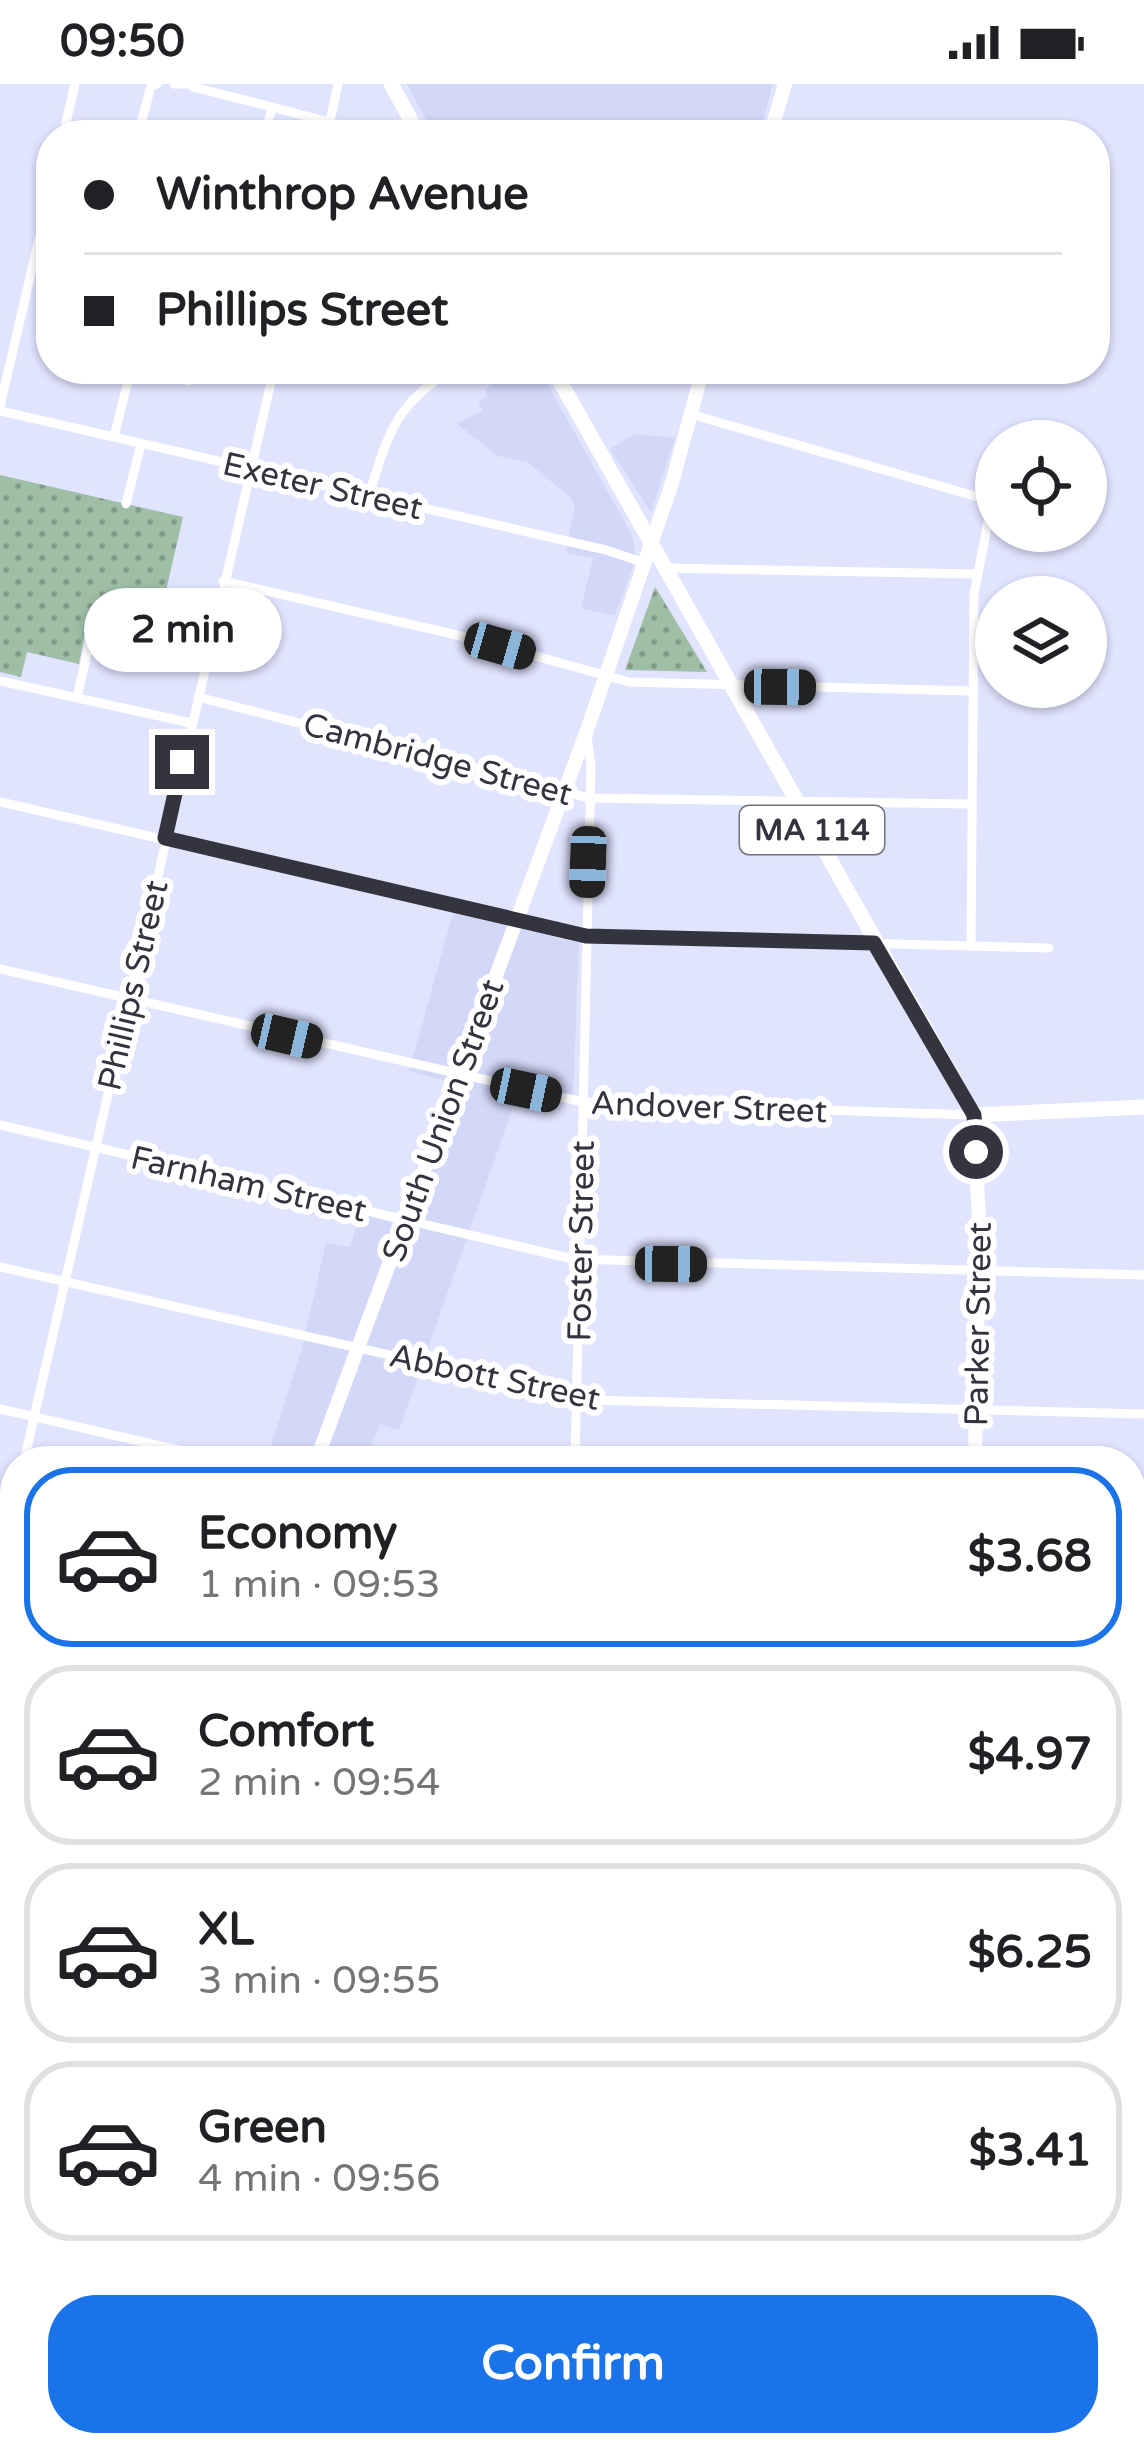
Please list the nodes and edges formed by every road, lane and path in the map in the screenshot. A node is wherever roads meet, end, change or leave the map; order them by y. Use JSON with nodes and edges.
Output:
{"nodes":[{"id":1,"x":75,"y":84,"type":"edge"},
{"id":2,"x":158,"y":84,"type":"edge"},
{"id":3,"x":174,"y":84,"type":"edge"},
{"id":4,"x":338,"y":84,"type":"edge"},
{"id":5,"x":391,"y":84,"type":"edge"},
{"id":6,"x":785,"y":84,"type":"edge"},
{"id":7,"x":194,"y":86,"type":"edge"},
{"id":8,"x":272,"y":107,"type":"junction"},
{"id":9,"x":67,"y":120,"type":"edge"},
{"id":10,"x":142,"y":120,"type":"edge"},
{"id":11,"x":269,"y":120,"type":"edge"},
{"id":12,"x":321,"y":120,"type":"edge"},
{"id":13,"x":329,"y":120,"type":"edge"},
{"id":14,"x":411,"y":120,"type":"edge"},
{"id":15,"x":774,"y":120,"type":"edge"},
{"id":16,"x":36,"y":253,"type":"edge"},
{"id":17,"x":126,"y":384,"type":"edge"},
{"id":18,"x":270,"y":384,"type":"edge"},
{"id":19,"x":428,"y":384,"type":"edge"},
{"id":20,"x":561,"y":384,"type":"edge"},
{"id":21,"x":699,"y":384,"type":"edge"},
{"id":22,"x":0,"y":409,"type":"edge"},
{"id":23,"x":690,"y":414,"type":"junction"},
{"id":24,"x":114,"y":437,"type":"junction"},
{"id":25,"x":141,"y":444,"type":"junction"},
{"id":26,"x":249,"y":468,"type":"junction"},
{"id":27,"x":369,"y":496,"type":"junction"},
{"id":28,"x":126,"y":504,"type":"dead end"},
{"id":29,"x":652,"y":544,"type":"junction"},
{"id":30,"x":645,"y":563,"type":"junction"},
{"id":31,"x":664,"y":568,"type":"junction"},
{"id":32,"x":976,"y":574,"type":"junction"},
{"id":33,"x":223,"y":581,"type":"junction"},
{"id":34,"x":92,"y":632,"type":"dead end"},
{"id":35,"x":605,"y":677,"type":"junction"},
{"id":36,"x":0,"y":681,"type":"edge"},
{"id":37,"x":732,"y":686,"type":"junction"},
{"id":38,"x":971,"y":691,"type":"junction"},
{"id":39,"x":197,"y":697,"type":"junction"},
{"id":40,"x":77,"y":698,"type":"junction"},
{"id":41,"x":191,"y":723,"type":"junction"},
{"id":42,"x":586,"y":734,"type":"junction"},
{"id":43,"x":565,"y":788,"type":"junction"},
{"id":44,"x":590,"y":798,"type":"junction"},
{"id":45,"x":795,"y":800,"type":"junction"},
{"id":46,"x":0,"y":802,"type":"edge"},
{"id":47,"x":969,"y":804,"type":"junction"},
{"id":48,"x":165,"y":838,"type":"junction"},
{"id":49,"x":514,"y":919,"type":"junction"},
{"id":50,"x":586,"y":936,"type":"junction"},
{"id":51,"x":874,"y":943,"type":"junction"},
{"id":52,"x":971,"y":946,"type":"junction"},
{"id":53,"x":1049,"y":948,"type":"dead end"},
{"id":54,"x":0,"y":969,"type":"edge"},
{"id":55,"x":129,"y":998,"type":"junction"},
{"id":56,"x":458,"y":1075,"type":"junction"},
{"id":57,"x":583,"y":1102,"type":"junction"},
{"id":58,"x":1144,"y":1107,"type":"edge"},
{"id":59,"x":974,"y":1115,"type":"junction"},
{"id":60,"x":0,"y":1125,"type":"edge"},
{"id":61,"x":95,"y":1148,"type":"junction"},
{"id":62,"x":409,"y":1220,"type":"junction"},
{"id":63,"x":578,"y":1259,"type":"junction"},
{"id":64,"x":0,"y":1268,"type":"edge"},
{"id":65,"x":978,"y":1271,"type":"junction"},
{"id":66,"x":1144,"y":1275,"type":"edge"},
{"id":67,"x":64,"y":1282,"type":"junction"},
{"id":68,"x":358,"y":1348,"type":"junction"},
{"id":69,"x":577,"y":1399,"type":"junction"},
{"id":70,"x":0,"y":1408,"type":"edge"},
{"id":71,"x":976,"y":1410,"type":"junction"},
{"id":72,"x":1144,"y":1414,"type":"edge"},
{"id":73,"x":34,"y":1416,"type":"junction"},
{"id":74,"x":27,"y":1446,"type":"edge"},
{"id":75,"x":162,"y":1446,"type":"edge"},
{"id":76,"x":322,"y":1446,"type":"edge"},
{"id":77,"x":575,"y":1446,"type":"edge"},
{"id":78,"x":975,"y":1446,"type":"edge"}],
"edges":[{"from":1,"to":9,"type":"street"},
{"from":2,"to":10,"type":"street"},
{"from":3,"to":7,"type":"street"},
{"from":4,"to":13,"type":"street"},
{"from":5,"to":14,"type":"main road"},
{"from":6,"to":15,"type":"main road"},
{"from":7,"to":8,"type":"street"},
{"from":8,"to":11,"type":"street"},
{"from":8,"to":12,"type":"street"},
{"from":16,"to":22,"type":"street"},
{"from":17,"to":24,"type":"street"},
{"from":18,"to":26,"type":"street","name":"Phillips Street"},
{"from":19,"to":27,"type":"street"},
{"from":20,"to":29,"type":"main road","number":"MA 114"},
{"from":21,"to":23,"type":"main road","name":"South Union Street"},
{"from":22,"to":24,"type":"street","name":"Exeter Street"},
{"from":23,"to":29,"type":"main road","name":"South Union Street"},
{"from":23,"to":32,"type":"street"},
{"from":24,"to":25,"type":"street","name":"Exeter Street"},
{"from":25,"to":26,"type":"street","name":"Exeter Street"},
{"from":25,"to":28,"type":"street"},
{"from":26,"to":27,"type":"street","name":"Exeter Street"},
{"from":26,"to":33,"type":"street","name":"Phillips Street"},
{"from":27,"to":30,"type":"street","name":"Exeter Street"},
{"from":29,"to":30,"type":"main road","name":"South Union Street"},
{"from":29,"to":31,"type":"main road","number":"MA 114"},
{"from":30,"to":35,"type":"main road","name":"South Union Street"},
{"from":31,"to":32,"type":"street"},
{"from":31,"to":37,"type":"main road","number":"MA 114"},
{"from":32,"to":38,"type":"street"},
{"from":33,"to":35,"type":"street"},
{"from":33,"to":39,"type":"street","name":"Phillips Street"},
{"from":34,"to":40,"type":"street"},
{"from":35,"to":37,"type":"street"},
{"from":35,"to":42,"type":"main road","name":"South Union Street"},
{"from":36,"to":40,"type":"street"},
{"from":37,"to":38,"type":"street"},
{"from":37,"to":45,"type":"main road","number":"MA 114"},
{"from":38,"to":47,"type":"street"},
{"from":39,"to":41,"type":"street","name":"Phillips Street"},
{"from":39,"to":43,"type":"street","name":"Cambridge Street"},
{"from":40,"to":41,"type":"street"},
{"from":41,"to":48,"type":"street","name":"Phillips Street"},
{"from":42,"to":43,"type":"main road","name":"South Union Street"},
{"from":42,"to":44,"type":"street","name":"Foster Street"},
{"from":43,"to":44,"type":"street","name":"Cambridge Street"},
{"from":43,"to":49,"type":"main road","name":"South Union Street"},
{"from":44,"to":45,"type":"street","name":"Cambridge Street"},
{"from":44,"to":50,"type":"street","name":"Foster Street"},
{"from":45,"to":47,"type":"street","name":"Cambridge Street"},
{"from":45,"to":51,"type":"main road","number":"MA 114"},
{"from":46,"to":48,"type":"street"},
{"from":47,"to":52,"type":"street"},
{"from":48,"to":49,"type":"street"},
{"from":48,"to":55,"type":"street","name":"Phillips Street"},
{"from":49,"to":50,"type":"street"},
{"from":49,"to":56,"type":"main road","name":"South Union Street"},
{"from":50,"to":51,"type":"street"},
{"from":50,"to":57,"type":"street","name":"Foster Street"},
{"from":51,"to":52,"type":"street"},
{"from":51,"to":59,"type":"main road","number":"MA 114"},
{"from":52,"to":53,"type":"street"},
{"from":54,"to":55,"type":"street","name":"Andover Street"},
{"from":55,"to":56,"type":"street","name":"Andover Street"},
{"from":55,"to":61,"type":"street","name":"Phillips Street"},
{"from":56,"to":57,"type":"street","name":"Andover Street"},
{"from":56,"to":62,"type":"main road","name":"South Union Street"},
{"from":57,"to":59,"type":"street","name":"Andover Street"},
{"from":57,"to":63,"type":"street","name":"Foster Street"},
{"from":58,"to":59,"type":"main road","name":"Andover Street"},
{"from":59,"to":65,"type":"main road","name":"Parker Street","number":"MA 114"},
{"from":60,"to":61,"type":"street","name":"Farnham Street"},
{"from":61,"to":62,"type":"street","name":"Farnham Street"},
{"from":61,"to":67,"type":"street","name":"Phillips Street"},
{"from":62,"to":63,"type":"street","name":"Farnham Street"},
{"from":62,"to":68,"type":"main road","name":"South Union Street"},
{"from":63,"to":65,"type":"street","name":"Farnham Street"},
{"from":63,"to":69,"type":"street","name":"Foster Street"},
{"from":64,"to":67,"type":"street","name":"Abbott Street"},
{"from":65,"to":66,"type":"street","name":"Farnham Street"},
{"from":65,"to":71,"type":"main road","name":"Parker Street","number":"MA 114"},
{"from":67,"to":68,"type":"street","name":"Abbott Street"},
{"from":67,"to":73,"type":"street","name":"Phillips Street"},
{"from":68,"to":69,"type":"street","name":"Abbott Street"},
{"from":68,"to":76,"type":"main road","name":"South Union Street"},
{"from":69,"to":71,"type":"street","name":"Abbott Street"},
{"from":69,"to":77,"type":"street","name":"Foster Street"},
{"from":70,"to":73,"type":"street"},
{"from":71,"to":72,"type":"street","name":"Abbott Street"},
{"from":71,"to":78,"type":"main road","name":"Parker Street","number":"MA 114"},
{"from":73,"to":74,"type":"street","name":"Phillips Street"},
{"from":73,"to":75,"type":"street"}]}
